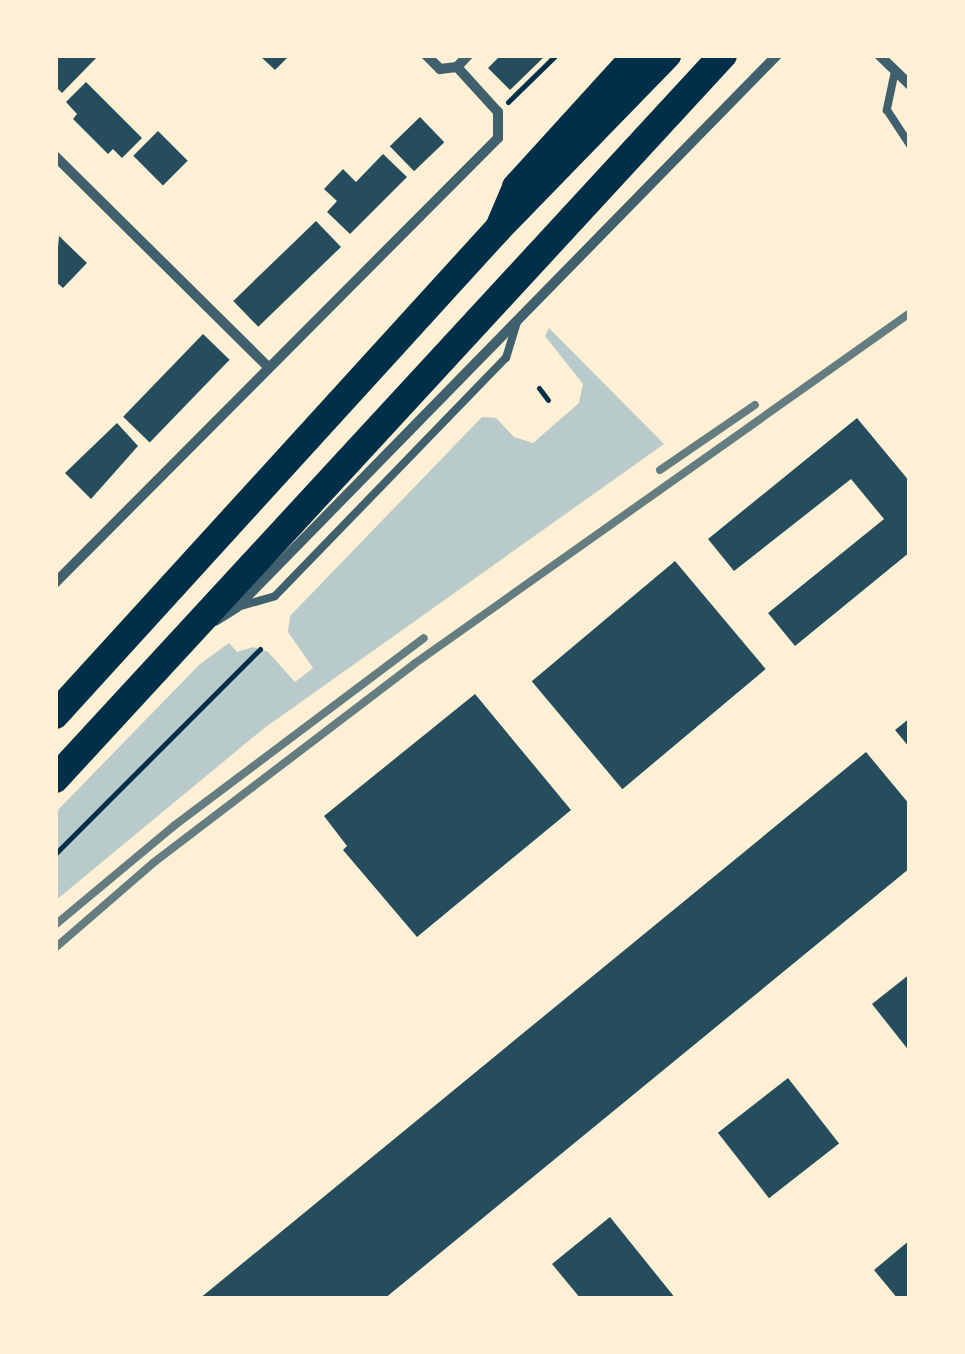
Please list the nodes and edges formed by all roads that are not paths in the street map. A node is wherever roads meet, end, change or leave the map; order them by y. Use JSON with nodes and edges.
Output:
{"nodes":[{"id":1,"x":426,"y":55,"type":"edge"},
{"id":2,"x":468,"y":55,"type":"edge"},
{"id":3,"x":636,"y":55,"type":"edge"},
{"id":4,"x":667,"y":55,"type":"edge"},
{"id":5,"x":723,"y":55,"type":"edge"},
{"id":6,"x":777,"y":55,"type":"edge"},
{"id":7,"x":879,"y":55,"type":"edge"},
{"id":8,"x":457,"y":67,"type":"junction"},
{"id":9,"x":895,"y":71,"type":"junction"},
{"id":10,"x":910,"y":85,"type":"edge"},
{"id":11,"x":910,"y":145,"type":"edge"},
{"id":12,"x":55,"y":156,"type":"edge"},
{"id":13,"x":498,"y":229,"type":"junction"},
{"id":14,"x":518,"y":320,"type":"junction"},
{"id":15,"x":268,"y":368,"type":"junction"},
{"id":16,"x":55,"y":584,"type":"edge"},
{"id":17,"x":237,"y":607,"type":"junction"},
{"id":18,"x":185,"y":640,"type":"junction"},
{"id":19,"x":55,"y":715,"type":"edge"},
{"id":20,"x":55,"y":779,"type":"edge"}],
"edges":[{"from":1,"to":8,"type":"street"},
{"from":2,"to":8,"type":"street"},
{"from":3,"to":13,"type":"highway"},
{"from":4,"to":13,"type":"highway"},
{"from":5,"to":18,"type":"highway"},
{"from":6,"to":14,"type":"street"},
{"from":7,"to":9,"type":"street"},
{"from":8,"to":15,"type":"street"},
{"from":9,"to":10,"type":"street"},
{"from":9,"to":11,"type":"lane"},
{"from":12,"to":15,"type":"street"},
{"from":13,"to":19,"type":"highway"},
{"from":14,"to":17,"type":"street"},
{"from":14,"to":17,"type":"lane"},
{"from":15,"to":16,"type":"street"},
{"from":17,"to":18,"type":"street"},
{"from":18,"to":20,"type":"highway"}]}
